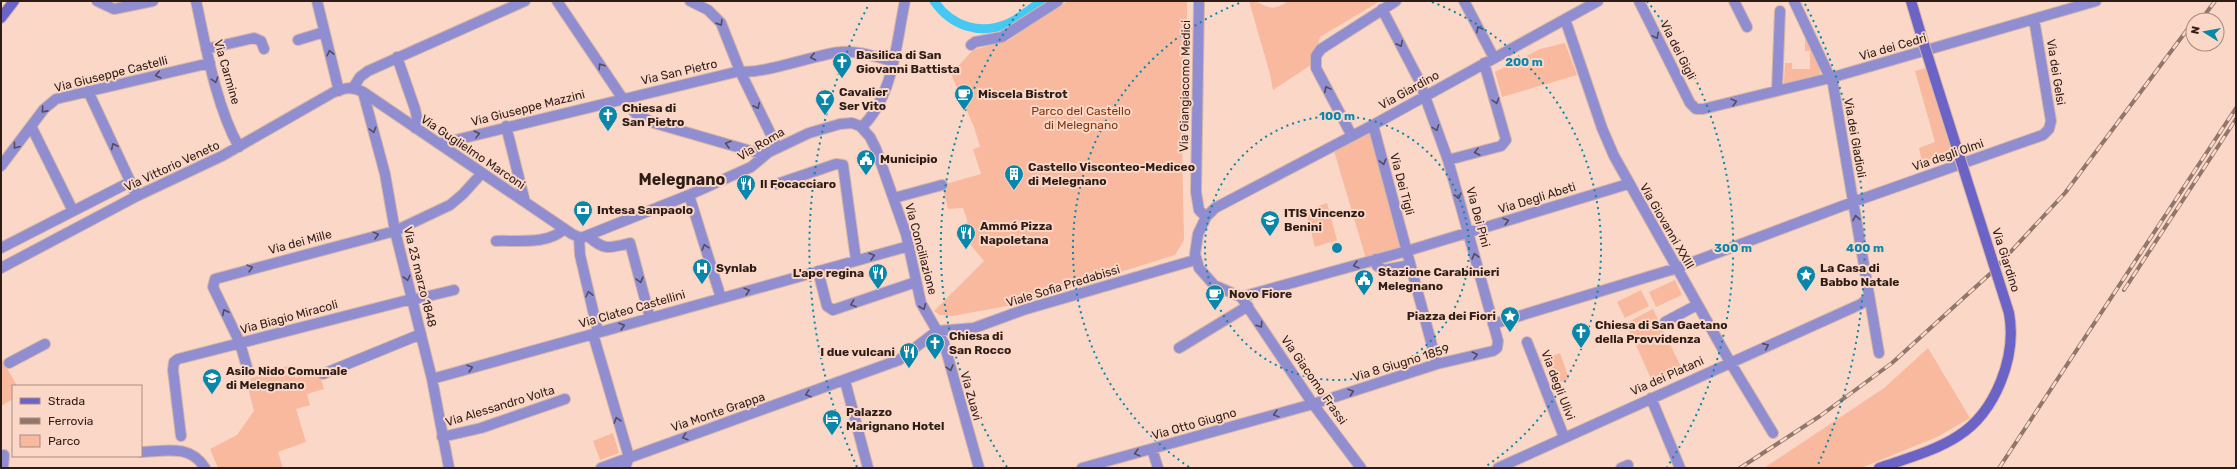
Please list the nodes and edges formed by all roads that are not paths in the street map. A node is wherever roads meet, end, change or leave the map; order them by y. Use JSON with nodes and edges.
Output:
{"nodes":[{"id":1,"x":14,"y":1,"type":"edge"},
{"id":2,"x":97,"y":1,"type":"edge"},
{"id":3,"x":153,"y":1,"type":"edge"},
{"id":4,"x":196,"y":1,"type":"edge"},
{"id":5,"x":317,"y":1,"type":"edge"},
{"id":6,"x":525,"y":1,"type":"edge"},
{"id":7,"x":557,"y":1,"type":"edge"},
{"id":8,"x":690,"y":1,"type":"edge"},
{"id":9,"x":1058,"y":1,"type":"edge"},
{"id":10,"x":1199,"y":1,"type":"edge"},
{"id":11,"x":1396,"y":1,"type":"edge"},
{"id":12,"x":1464,"y":1,"type":"edge"},
{"id":13,"x":1598,"y":1,"type":"edge"},
{"id":14,"x":1639,"y":1,"type":"edge"},
{"id":15,"x":1734,"y":1,"type":"edge"},
{"id":16,"x":1794,"y":1,"type":"edge"},
{"id":17,"x":1911,"y":1,"type":"edge"},
{"id":18,"x":2096,"y":1,"type":"edge"},
{"id":19,"x":904,"y":6,"type":"edge"},
{"id":20,"x":1382,"y":9,"type":"junction"},
{"id":21,"x":1780,"y":12,"type":"dead end"},
{"id":22,"x":1,"y":18,"type":"edge"},
{"id":23,"x":1565,"y":19,"type":"junction"},
{"id":24,"x":2034,"y":19,"type":"junction"},
{"id":25,"x":1746,"y":26,"type":"dead end"},
{"id":26,"x":324,"y":32,"type":"junction"},
{"id":27,"x":298,"y":40,"type":"dead end"},
{"id":28,"x":971,"y":45,"type":"dead end"},
{"id":29,"x":206,"y":49,"type":"junction"},
{"id":30,"x":264,"y":49,"type":"dead end"},
{"id":31,"x":397,"y":58,"type":"junction"},
{"id":32,"x":1494,"y":58,"type":"junction"},
{"id":33,"x":892,"y":61,"type":"junction"},
{"id":34,"x":210,"y":63,"type":"junction"},
{"id":35,"x":1484,"y":63,"type":"junction"},
{"id":36,"x":740,"y":71,"type":"junction"},
{"id":37,"x":1830,"y":78,"type":"junction"},
{"id":38,"x":353,"y":88,"type":"junction"},
{"id":39,"x":1777,"y":90,"type":"junction"},
{"id":40,"x":88,"y":91,"type":"junction"},
{"id":41,"x":339,"y":91,"type":"junction"},
{"id":42,"x":363,"y":92,"type":"junction"},
{"id":43,"x":1424,"y":96,"type":"junction"},
{"id":44,"x":623,"y":99,"type":"junction"},
{"id":45,"x":1696,"y":109,"type":"joint"},
{"id":46,"x":1372,"y":125,"type":"junction"},
{"id":47,"x":30,"y":126,"type":"junction"},
{"id":48,"x":506,"y":126,"type":"junction"},
{"id":49,"x":862,"y":127,"type":"junction"},
{"id":50,"x":415,"y":128,"type":"junction"},
{"id":51,"x":2049,"y":129,"type":"joint"},
{"id":52,"x":1352,"y":136,"type":"junction"},
{"id":53,"x":439,"y":144,"type":"junction"},
{"id":54,"x":239,"y":147,"type":"junction"},
{"id":55,"x":777,"y":147,"type":"junction"},
{"id":56,"x":765,"y":155,"type":"junction"},
{"id":57,"x":1448,"y":160,"type":"junction"},
{"id":58,"x":1,"y":166,"type":"edge"},
{"id":59,"x":482,"y":173,"type":"junction"},
{"id":60,"x":130,"y":182,"type":"junction"},
{"id":61,"x":777,"y":184,"type":"dead end"},
{"id":62,"x":1628,"y":184,"type":"junction"},
{"id":63,"x":942,"y":185,"type":"dead end"},
{"id":64,"x":137,"y":196,"type":"junction"},
{"id":65,"x":689,"y":196,"type":"junction"},
{"id":66,"x":894,"y":198,"type":"junction"},
{"id":67,"x":525,"y":202,"type":"junction"},
{"id":68,"x":1853,"y":202,"type":"junction"},
{"id":69,"x":73,"y":211,"type":"junction"},
{"id":70,"x":1208,"y":214,"type":"junction"},
{"id":71,"x":564,"y":229,"type":"junction"},
{"id":72,"x":395,"y":231,"type":"junction"},
{"id":73,"x":1468,"y":232,"type":"junction"},
{"id":74,"x":584,"y":237,"type":"junction"},
{"id":75,"x":496,"y":241,"type":"dead end"},
{"id":76,"x":909,"y":246,"type":"junction"},
{"id":77,"x":1,"y":248,"type":"edge"},
{"id":78,"x":1407,"y":251,"type":"junction"},
{"id":79,"x":1376,"y":259,"type":"junction"},
{"id":80,"x":856,"y":260,"type":"junction"},
{"id":81,"x":1195,"y":260,"type":"junction"},
{"id":82,"x":1410,"y":265,"type":"junction"},
{"id":83,"x":1,"y":268,"type":"edge"},
{"id":84,"x":1676,"y":268,"type":"junction"},
{"id":85,"x":818,"y":271,"type":"junction"},
{"id":86,"x":916,"y":282,"type":"junction"},
{"id":87,"x":454,"y":290,"type":"dead end"},
{"id":88,"x":1241,"y":296,"type":"junction"},
{"id":89,"x":721,"y":298,"type":"junction"},
{"id":90,"x":1868,"y":298,"type":"junction"},
{"id":91,"x":412,"y":299,"type":"junction"},
{"id":92,"x":1697,"y":305,"type":"junction"},
{"id":93,"x":1248,"y":306,"type":"junction"},
{"id":94,"x":650,"y":318,"type":"junction"},
{"id":95,"x":1665,"y":322,"type":"dead end"},
{"id":96,"x":1493,"y":324,"type":"junction"},
{"id":97,"x":937,"y":331,"type":"junction"},
{"id":98,"x":596,"y":333,"type":"junction"},
{"id":99,"x":421,"y":334,"type":"junction"},
{"id":100,"x":1527,"y":342,"type":"dead end"},
{"id":101,"x":240,"y":343,"type":"junction"},
{"id":102,"x":45,"y":344,"type":"dead end"},
{"id":103,"x":1179,"y":348,"type":"dead end"},
{"id":104,"x":1497,"y":348,"type":"joint"},
{"id":105,"x":1879,"y":353,"type":"dead end"},
{"id":106,"x":1730,"y":362,"type":"junction"},
{"id":107,"x":9,"y":363,"type":"dead end"},
{"id":108,"x":1437,"y":364,"type":"junction"},
{"id":109,"x":248,"y":371,"type":"dead end"},
{"id":110,"x":323,"y":374,"type":"dead end"},
{"id":111,"x":432,"y":379,"type":"junction"},
{"id":112,"x":845,"y":381,"type":"junction"},
{"id":113,"x":1651,"y":398,"type":"junction"},
{"id":114,"x":565,"y":399,"type":"dead end"},
{"id":115,"x":1313,"y":404,"type":"junction"},
{"id":116,"x":1773,"y":433,"type":"dead end"},
{"id":117,"x":181,"y":436,"type":"dead end"},
{"id":118,"x":442,"y":437,"type":"junction"},
{"id":119,"x":1564,"y":437,"type":"junction"},
{"id":120,"x":1152,"y":448,"type":"junction"},
{"id":121,"x":142,"y":452,"type":"edge"},
{"id":122,"x":6,"y":455,"type":"edge"},
{"id":123,"x":629,"y":457,"type":"junction"},
{"id":124,"x":1502,"y":467,"type":"edge"},
{"id":125,"x":3,"y":468,"type":"edge"},
{"id":126,"x":205,"y":468,"type":"edge"},
{"id":127,"x":449,"y":468,"type":"edge"},
{"id":128,"x":601,"y":468,"type":"edge"},
{"id":129,"x":625,"y":468,"type":"edge"},
{"id":130,"x":868,"y":468,"type":"edge"},
{"id":131,"x":979,"y":468,"type":"edge"},
{"id":132,"x":1082,"y":468,"type":"edge"},
{"id":133,"x":1158,"y":468,"type":"edge"},
{"id":134,"x":1361,"y":468,"type":"edge"},
{"id":135,"x":1680,"y":468,"type":"edge"},
{"id":136,"x":1879,"y":468,"type":"edge"}],
"edges":[{"from":1,"to":22,"type":"street"},
{"from":2,"to":3,"type":"street"},
{"from":4,"to":29,"type":"street","name":"Via Carmine"},
{"from":5,"to":26,"type":"street"},
{"from":6,"to":31,"type":"street"},
{"from":44,"to":7,"type":"street","one_way":true},
{"from":8,"to":36,"type":"street","one_way":true},
{"from":9,"to":28,"type":"street"},
{"from":10,"to":70,"type":"street","name":"Via Giangiacomo Medici"},
{"from":11,"to":20,"type":"street"},
{"from":32,"to":12,"type":"street","one_way":true},
{"from":13,"to":23,"type":"street","name":"Via Giardino"},
{"from":14,"to":45,"type":"street","name":"Via dei Gigli","one_way":true},
{"from":15,"to":25,"type":"street"},
{"from":16,"to":37,"type":"street","name":"Via dei Gladioli"},
{"from":17,"to":136,"type":"street","name":"Via Giardino","bridge":true},
{"from":18,"to":24,"type":"street","name":"Via dei Cedri"},
{"from":19,"to":33,"type":"street"},
{"from":20,"to":43,"type":"street","name":"Via Dei Pini","one_way":true},
{"from":52,"to":20,"type":"street","one_way":true},
{"from":21,"to":39,"type":"street"},
{"from":23,"to":32,"type":"street","name":"Via Giardino"},
{"from":23,"to":62,"type":"street","name":"Via Giovanni XXIII"},
{"from":24,"to":37,"type":"street","name":"Via dei Cedri"},
{"from":24,"to":51,"type":"street","name":"Via dei Gelsi"},
{"from":26,"to":27,"type":"street"},
{"from":41,"to":26,"type":"street","one_way":true},
{"from":29,"to":30,"type":"street"},
{"from":29,"to":34,"type":"street","name":"Via Carmine"},
{"from":31,"to":38,"type":"street"},
{"from":31,"to":50,"type":"street"},
{"from":32,"to":35,"type":"street","name":"Via Giardino"},
{"from":33,"to":36,"type":"street","name":"Via San Pietro","one_way":true},
{"from":33,"to":49,"type":"street"},
{"from":34,"to":40,"type":"street","name":"Via Giuseppe Castelli","one_way":true},
{"from":34,"to":54,"type":"street","name":"Via Carmine","one_way":true},
{"from":35,"to":43,"type":"street","name":"Via Giardino"},
{"from":35,"to":57,"type":"street","one_way":true},
{"from":36,"to":44,"type":"street","name":"Via San Pietro"},
{"from":36,"to":55,"type":"street","one_way":true},
{"from":37,"to":39,"type":"street","name":"Via dei Cedri"},
{"from":37,"to":68,"type":"street","name":"Via dei Gladioli"},
{"from":38,"to":41,"type":"street","name":"Via Vittorio Veneto"},
{"from":38,"to":42,"type":"street","name":"Via Guglielmo Marconi"},
{"from":45,"to":39,"type":"street","name":"Via dei Cedri","one_way":true},
{"from":40,"to":47,"type":"street","name":"Via Giuseppe Castelli","one_way":true},
{"from":60,"to":40,"type":"street","one_way":true},
{"from":41,"to":54,"type":"street","name":"Via Vittorio Veneto"},
{"from":42,"to":50,"type":"street","name":"Via Guglielmo Marconi"},
{"from":42,"to":72,"type":"street","name":"Via 23 marzo 1848","one_way":true},
{"from":43,"to":46,"type":"street","name":"Via Giardino"},
{"from":43,"to":57,"type":"street","name":"Via Dei Pini","one_way":true},
{"from":44,"to":48,"type":"street","name":"Via Giuseppe Mazzini"},
{"from":56,"to":44,"type":"street","one_way":true},
{"from":46,"to":52,"type":"street","name":"Via Giardino"},
{"from":46,"to":78,"type":"street","name":"Via Dei Tigli","one_way":true},
{"from":47,"to":58,"type":"street","name":"Via Giuseppe Castelli","one_way":true},
{"from":47,"to":69,"type":"street"},
{"from":53,"to":48,"type":"street","name":"Via Giuseppe Mazzini","one_way":true},
{"from":48,"to":67,"type":"street"},
{"from":49,"to":55,"type":"street","name":"Via Roma"},
{"from":49,"to":66,"type":"street","name":"Via Conciliazione"},
{"from":50,"to":53,"type":"street","name":"Via Guglielmo Marconi"},
{"from":51,"to":68,"type":"street","name":"Via degli Olmi"},
{"from":52,"to":70,"type":"street","name":"Via Giardino"},
{"from":53,"to":59,"type":"street","name":"Via Guglielmo Marconi"},
{"from":54,"to":64,"type":"street","name":"Via Vittorio Veneto"},
{"from":55,"to":56,"type":"street","name":"Via Roma"},
{"from":56,"to":65,"type":"street","name":"Via Roma"},
{"from":57,"to":73,"type":"street","name":"Via Dei Pini","one_way":true},
{"from":59,"to":67,"type":"street","name":"Via Guglielmo Marconi"},
{"from":59,"to":72,"type":"street","name":"Via dei Mille"},
{"from":60,"to":64,"type":"street"},
{"from":60,"to":69,"type":"street"},
{"from":61,"to":80,"type":"street"},
{"from":73,"to":62,"type":"street","name":"Via Degli Abeti","one_way":true},
{"from":62,"to":84,"type":"street","name":"Via Giovanni XXIII"},
{"from":63,"to":66,"type":"street"},
{"from":64,"to":83,"type":"street","name":"Via Vittorio Veneto"},
{"from":65,"to":74,"type":"street","name":"Via Roma"},
{"from":89,"to":65,"type":"street","one_way":true},
{"from":66,"to":76,"type":"street","name":"Via Conciliazione"},
{"from":67,"to":71,"type":"street","name":"Via Guglielmo Marconi"},
{"from":68,"to":84,"type":"street","name":"Via degli Olmi"},
{"from":90,"to":68,"type":"street","one_way":true},
{"from":69,"to":77,"type":"street"},
{"from":70,"to":81,"type":"street"},
{"from":71,"to":74,"type":"street","name":"Via Guglielmo Marconi"},
{"from":71,"to":75,"type":"street"},
{"from":72,"to":91,"type":"street","name":"Via 23 marzo 1848","one_way":true},
{"from":101,"to":72,"type":"street","name":"Via dei Mille","one_way":true},
{"from":73,"to":78,"type":"street","name":"Via Degli Abeti"},
{"from":96,"to":73,"type":"street","name":"Via Dei Pini","one_way":true},
{"from":74,"to":94,"type":"street","one_way":true},
{"from":98,"to":74,"type":"street","one_way":true},
{"from":80,"to":76,"type":"street","name":"Via Clateo Castellini","one_way":true},
{"from":76,"to":86,"type":"street","name":"Via Conciliazione"},
{"from":78,"to":79,"type":"street","name":"Via Degli Abeti"},
{"from":78,"to":82,"type":"street","name":"Via Dei Tigli"},
{"from":79,"to":82,"type":"street"},
{"from":79,"to":88,"type":"street","name":"Via Degli Abeti","one_way":true},
{"from":80,"to":85,"type":"street","name":"Via Clateo Castellini"},
{"from":81,"to":88,"type":"street"},
{"from":81,"to":97,"type":"street","name":"Viale Sofia Predabissi"},
{"from":82,"to":108,"type":"street"},
{"from":84,"to":92,"type":"street","name":"Via Giovanni XXIII"},
{"from":84,"to":96,"type":"street","name":"Via degli Olmi"},
{"from":86,"to":85,"type":"street","one_way":true},
{"from":89,"to":85,"type":"street","name":"Via Clateo Castellini","one_way":true},
{"from":86,"to":97,"type":"street","name":"Via Conciliazione","one_way":true},
{"from":87,"to":91,"type":"street","name":"Via Biagio Miracoli"},
{"from":88,"to":93,"type":"street","name":"Via Giacomo Frassi"},
{"from":89,"to":94,"type":"street","name":"Via Clateo Castellini"},
{"from":90,"to":105,"type":"street"},
{"from":106,"to":90,"type":"street","name":"Via dei Platani","one_way":true},
{"from":91,"to":99,"type":"street","name":"Via 23 marzo 1848"},
{"from":91,"to":101,"type":"street","name":"Via Biagio Miracoli"},
{"from":92,"to":95,"type":"street"},
{"from":92,"to":106,"type":"street","name":"Via Giovanni XXIII"},
{"from":93,"to":103,"type":"street"},
{"from":93,"to":115,"type":"street","name":"Via Giacomo Frassi","one_way":true},
{"from":98,"to":94,"type":"street","name":"Via Clateo Castellini","one_way":true},
{"from":96,"to":104,"type":"street","name":"Via Dei Pini"},
{"from":97,"to":112,"type":"street","name":"Via Monte Grappa"},
{"from":97,"to":131,"type":"street","name":"Via Zuavi","one_way":true},
{"from":111,"to":98,"type":"street","name":"Via Clateo Castellini","one_way":true},
{"from":123,"to":98,"type":"street","one_way":true},
{"from":99,"to":110,"type":"street"},
{"from":99,"to":111,"type":"street","name":"Via 23 marzo 1848"},
{"from":100,"to":119,"type":"street","name":"Via degli Ulivi"},
{"from":101,"to":109,"type":"street"},
{"from":101,"to":117,"type":"street","name":"Via Biagio Miracoli"},
{"from":102,"to":107,"type":"street"},
{"from":108,"to":104,"type":"street","name":"Via 8 Giugno 1859","one_way":true},
{"from":106,"to":113,"type":"street","name":"Via dei Platani"},
{"from":106,"to":116,"type":"street","name":"Via Giovanni XXIII"},
{"from":115,"to":108,"type":"street","name":"Via 8 Giugno 1859","one_way":true},
{"from":111,"to":118,"type":"street","name":"Via 23 marzo 1848"},
{"from":112,"to":123,"type":"street","name":"Via Monte Grappa","one_way":true},
{"from":112,"to":130,"type":"street"},
{"from":113,"to":119,"type":"street","name":"Via dei Platani"},
{"from":113,"to":135,"type":"street"},
{"from":114,"to":118,"type":"street","name":"Via Alessandro Volta"},
{"from":115,"to":120,"type":"street","name":"Via Otto Giugno","one_way":true},
{"from":115,"to":134,"type":"street","name":"Via Giacomo Frassi"},
{"from":118,"to":127,"type":"street","name":"Via 23 marzo 1848"},
{"from":119,"to":124,"type":"street","name":"Via dei Platani"},
{"from":120,"to":132,"type":"street","name":"Via Otto Giugno","one_way":true},
{"from":120,"to":133,"type":"street"},
{"from":121,"to":126,"type":"street"},
{"from":122,"to":125,"type":"street"},
{"from":123,"to":128,"type":"street","name":"Via Monte Grappa"},
{"from":123,"to":129,"type":"street"}]}
